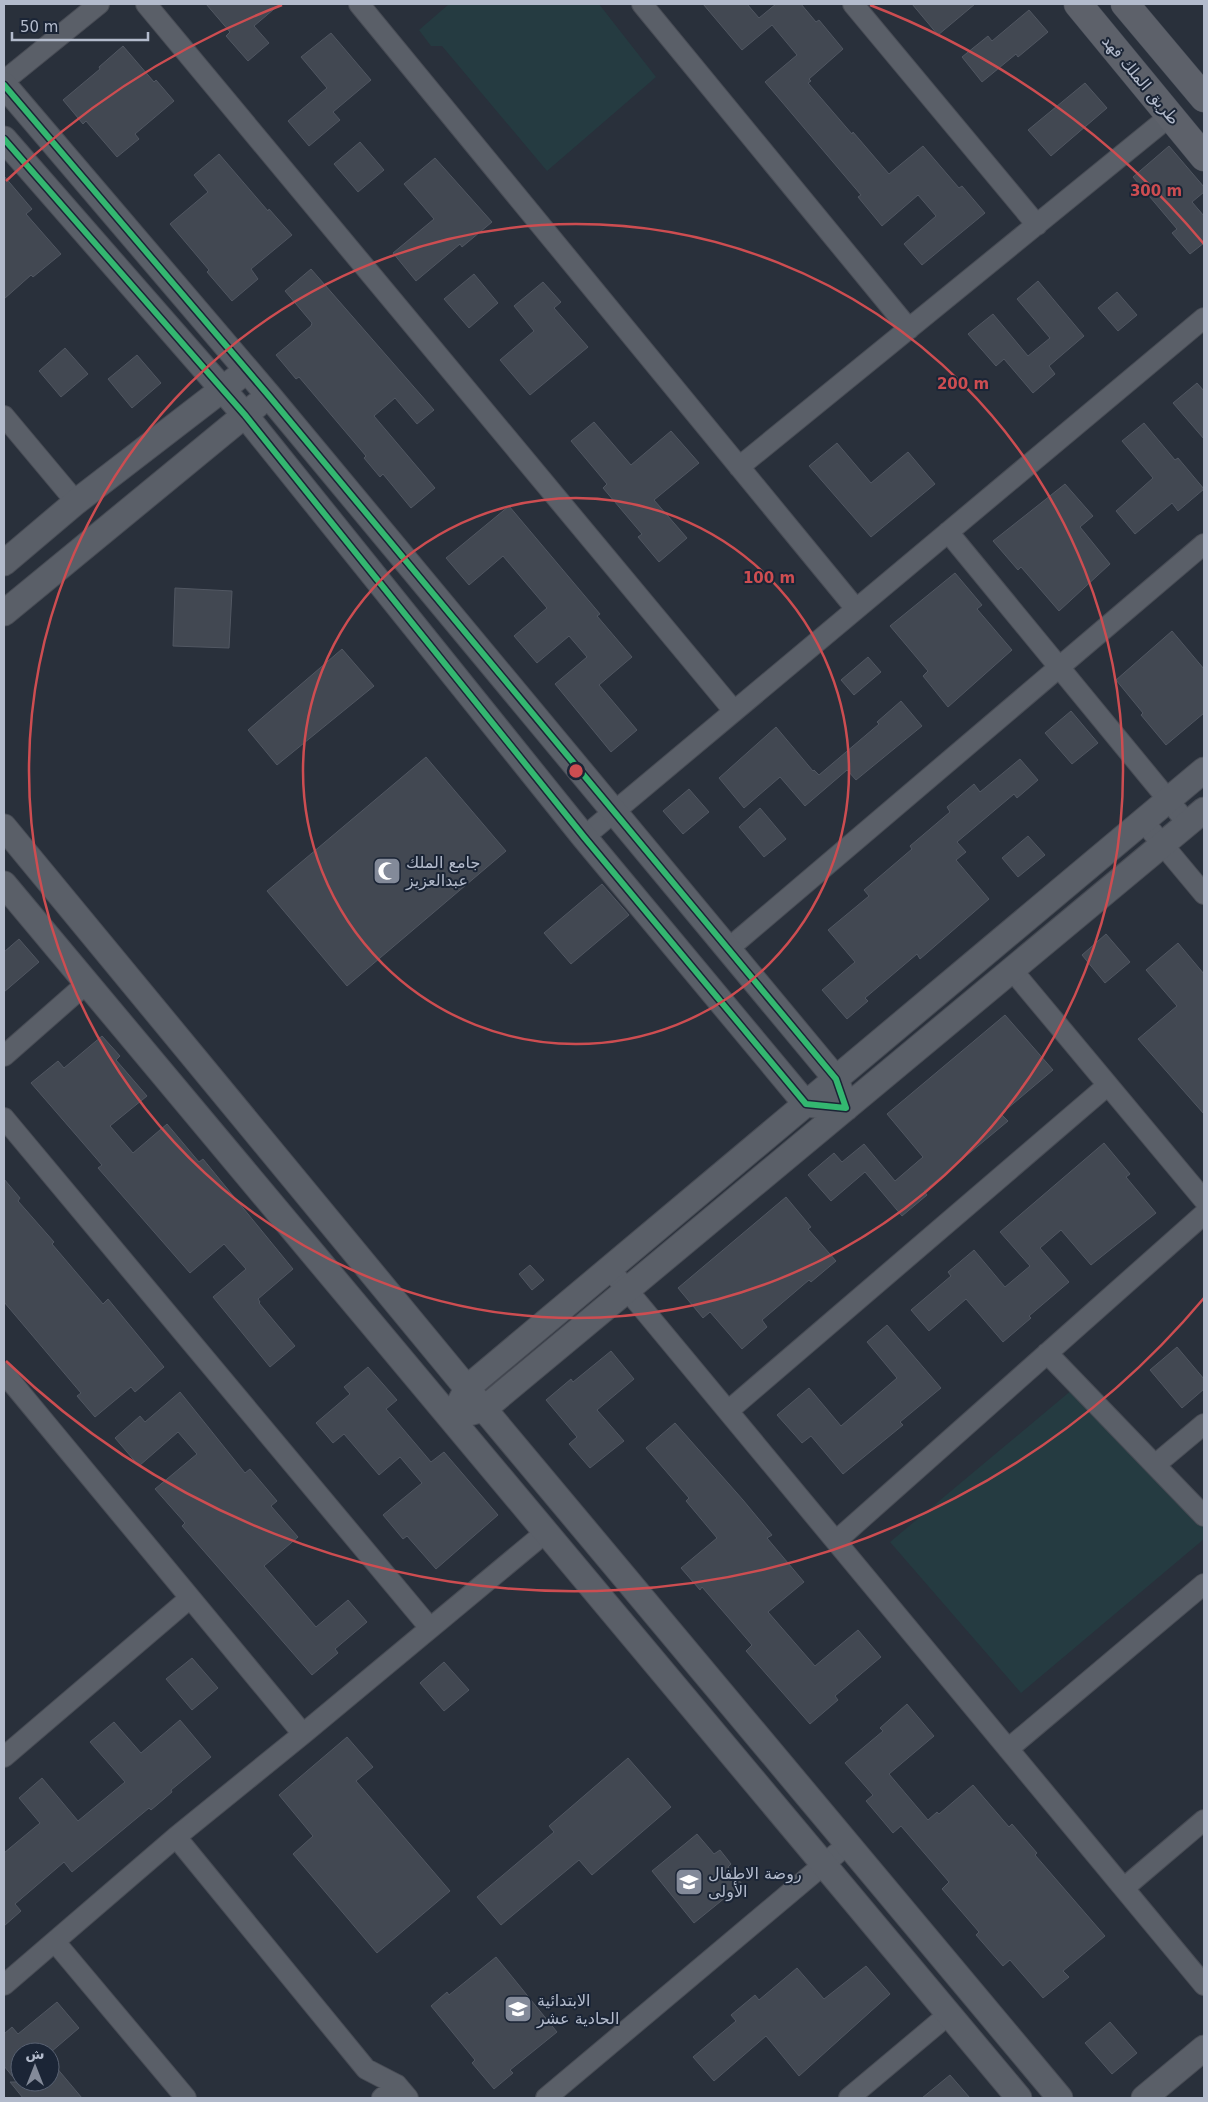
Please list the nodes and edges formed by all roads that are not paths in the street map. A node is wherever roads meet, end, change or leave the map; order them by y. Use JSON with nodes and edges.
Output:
{"nodes":[{"id":1,"x":99,"y":4,"type":"edge"},
{"id":2,"x":146,"y":4,"type":"edge"},
{"id":3,"x":360,"y":4,"type":"edge"},
{"id":4,"x":642,"y":4,"type":"edge"},
{"id":5,"x":853,"y":4,"type":"edge"},
{"id":6,"x":1078,"y":4,"type":"edge"},
{"id":7,"x":1126,"y":4,"type":"edge"},
{"id":8,"x":4,"y":81,"type":"edge"},
{"id":9,"x":4,"y":85,"type":"edge"},
{"id":10,"x":1204,"y":98,"type":"edge"},
{"id":11,"x":1170,"y":116,"type":"junction"},
{"id":12,"x":4,"y":140,"type":"edge"},
{"id":13,"x":1204,"y":157,"type":"edge"},
{"id":14,"x":1037,"y":225,"type":"junction"},
{"id":15,"x":1204,"y":318,"type":"edge"},
{"id":16,"x":909,"y":329,"type":"junction"},
{"id":17,"x":246,"y":370,"type":"junction"},
{"id":18,"x":224,"y":389,"type":"junction"},
{"id":19,"x":269,"y":396,"type":"junction"},
{"id":20,"x":245,"y":414,"type":"junction"},
{"id":21,"x":4,"y":416,"type":"edge"},
{"id":22,"x":739,"y":467,"type":"junction"},
{"id":23,"x":76,"y":502,"type":"junction"},
{"id":24,"x":948,"y":532,"type":"junction"},
{"id":25,"x":1204,"y":544,"type":"edge"},
{"id":26,"x":4,"y":563,"type":"edge"},
{"id":27,"x":856,"y":609,"type":"junction"},
{"id":28,"x":4,"y":613,"type":"edge"},
{"id":29,"x":1060,"y":667,"type":"junction"},
{"id":30,"x":734,"y":711,"type":"junction"},
{"id":31,"x":1204,"y":770,"type":"edge"},
{"id":32,"x":1168,"y":800,"type":"junction"},
{"id":33,"x":613,"y":813,"type":"junction"},
{"id":34,"x":1196,"y":817,"type":"edge"},
{"id":35,"x":1143,"y":821,"type":"junction"},
{"id":36,"x":4,"y":827,"type":"edge"},
{"id":37,"x":584,"y":838,"type":"junction"},
{"id":38,"x":1162,"y":844,"type":"junction"},
{"id":39,"x":4,"y":884,"type":"edge"},
{"id":40,"x":1204,"y":894,"type":"edge"},
{"id":41,"x":728,"y":949,"type":"junction"},
{"id":42,"x":1012,"y":970,"type":"junction"},
{"id":43,"x":87,"y":983,"type":"junction"},
{"id":44,"x":4,"y":1056,"type":"edge"},
{"id":45,"x":836,"y":1079,"type":"junction"},
{"id":46,"x":1108,"y":1085,"type":"junction"},
{"id":47,"x":806,"y":1104,"type":"junction"},
{"id":48,"x":846,"y":1108,"type":"junction"},
{"id":49,"x":4,"y":1118,"type":"edge"},
{"id":50,"x":1204,"y":1200,"type":"edge"},
{"id":51,"x":1204,"y":1214,"type":"edge"},
{"id":52,"x":610,"y":1268,"type":"junction"},
{"id":53,"x":627,"y":1290,"type":"junction"},
{"id":54,"x":1047,"y":1353,"type":"junction"},
{"id":55,"x":4,"y":1373,"type":"edge"},
{"id":56,"x":467,"y":1388,"type":"junction"},
{"id":57,"x":484,"y":1409,"type":"junction"},
{"id":58,"x":728,"y":1411,"type":"junction"},
{"id":59,"x":452,"y":1418,"type":"junction"},
{"id":60,"x":1204,"y":1424,"type":"edge"},
{"id":61,"x":1155,"y":1465,"type":"junction"},
{"id":62,"x":1204,"y":1516,"type":"edge"},
{"id":63,"x":546,"y":1532,"type":"junction"},
{"id":64,"x":836,"y":1541,"type":"junction"},
{"id":65,"x":1204,"y":1584,"type":"edge"},
{"id":66,"x":190,"y":1598,"type":"junction"},
{"id":67,"x":430,"y":1628,"type":"junction"},
{"id":68,"x":303,"y":1734,"type":"junction"},
{"id":69,"x":1008,"y":1749,"type":"junction"},
{"id":70,"x":4,"y":1757,"type":"edge"},
{"id":71,"x":1204,"y":1820,"type":"edge"},
{"id":72,"x":176,"y":1837,"type":"junction"},
{"id":73,"x":848,"y":1844,"type":"junction"},
{"id":74,"x":824,"y":1865,"type":"junction"},
{"id":75,"x":1124,"y":1888,"type":"junction"},
{"id":76,"x":55,"y":1942,"type":"junction"},
{"id":77,"x":4,"y":1985,"type":"edge"},
{"id":78,"x":1204,"y":1985,"type":"edge"},
{"id":79,"x":949,"y":2014,"type":"junction"},
{"id":80,"x":1204,"y":2048,"type":"edge"},
{"id":81,"x":402,"y":2092,"type":"edge"},
{"id":82,"x":186,"y":2098,"type":"edge"},
{"id":83,"x":382,"y":2098,"type":"edge"},
{"id":84,"x":546,"y":2098,"type":"edge"},
{"id":85,"x":849,"y":2098,"type":"edge"},
{"id":86,"x":1019,"y":2098,"type":"edge"},
{"id":87,"x":1060,"y":2098,"type":"edge"},
{"id":88,"x":1144,"y":2098,"type":"edge"}],
"edges":[{"from":1,"to":8,"type":"street"},
{"from":2,"to":30,"type":"street"},
{"from":3,"to":22,"type":"street"},
{"from":4,"to":16,"type":"street"},
{"from":5,"to":14,"type":"street"},
{"from":6,"to":11,"type":"main road","name":"طريق الملك فهد"},
{"from":7,"to":10,"type":"main road"},
{"from":9,"to":17,"type":"street"},
{"from":11,"to":13,"type":"main road","name":"طريق الملك فهد"},
{"from":11,"to":14,"type":"street"},
{"from":12,"to":18,"type":"street"},
{"from":14,"to":16,"type":"street"},
{"from":15,"to":24,"type":"street"},
{"from":16,"to":22,"type":"street"},
{"from":17,"to":18,"type":"street"},
{"from":17,"to":19,"type":"street"},
{"from":18,"to":20,"type":"street"},
{"from":18,"to":23,"type":"street"},
{"from":19,"to":20,"type":"street"},
{"from":19,"to":33,"type":"street"},
{"from":20,"to":28,"type":"street"},
{"from":20,"to":37,"type":"street"},
{"from":21,"to":23,"type":"street"},
{"from":22,"to":27,"type":"street"},
{"from":23,"to":26,"type":"street"},
{"from":24,"to":27,"type":"street"},
{"from":24,"to":29,"type":"street"},
{"from":25,"to":29,"type":"street"},
{"from":27,"to":30,"type":"street"},
{"from":29,"to":32,"type":"street"},
{"from":29,"to":41,"type":"street"},
{"from":30,"to":33,"type":"street"},
{"from":31,"to":32,"type":"street"},
{"from":32,"to":34,"type":"street"},
{"from":32,"to":35,"type":"street"},
{"from":33,"to":37,"type":"street"},
{"from":33,"to":41,"type":"street"},
{"from":34,"to":38,"type":"street"},
{"from":35,"to":38,"type":"street"},
{"from":35,"to":45,"type":"street"},
{"from":36,"to":56,"type":"street"},
{"from":37,"to":47,"type":"street"},
{"from":38,"to":40,"type":"street"},
{"from":38,"to":42,"type":"street"},
{"from":39,"to":43,"type":"street"},
{"from":41,"to":45,"type":"street"},
{"from":42,"to":46,"type":"street"},
{"from":42,"to":48,"type":"street"},
{"from":43,"to":44,"type":"street"},
{"from":43,"to":59,"type":"street"},
{"from":45,"to":47,"type":"street"},
{"from":45,"to":48,"type":"street"},
{"from":46,"to":50,"type":"street"},
{"from":46,"to":58,"type":"street"},
{"from":47,"to":48,"type":"street"},
{"from":47,"to":52,"type":"street"},
{"from":48,"to":53,"type":"street"},
{"from":49,"to":67,"type":"street"},
{"from":51,"to":54,"type":"street"},
{"from":52,"to":53,"type":"street"},
{"from":52,"to":56,"type":"street"},
{"from":53,"to":57,"type":"street"},
{"from":53,"to":58,"type":"street"},
{"from":54,"to":61,"type":"street"},
{"from":54,"to":64,"type":"street"},
{"from":55,"to":66,"type":"street"},
{"from":56,"to":57,"type":"street"},
{"from":56,"to":59,"type":"street"},
{"from":57,"to":59,"type":"street"},
{"from":57,"to":73,"type":"street"},
{"from":58,"to":64,"type":"street"},
{"from":59,"to":63,"type":"street"},
{"from":60,"to":61,"type":"street"},
{"from":61,"to":62,"type":"street"},
{"from":63,"to":67,"type":"street"},
{"from":63,"to":74,"type":"street"},
{"from":64,"to":69,"type":"street"},
{"from":65,"to":69,"type":"street"},
{"from":66,"to":68,"type":"street"},
{"from":66,"to":70,"type":"street"},
{"from":67,"to":68,"type":"street"},
{"from":68,"to":72,"type":"street"},
{"from":69,"to":75,"type":"street"},
{"from":71,"to":75,"type":"street"},
{"from":72,"to":76,"type":"street"},
{"from":72,"to":81,"type":"street"},
{"from":73,"to":74,"type":"street"},
{"from":73,"to":87,"type":"street"},
{"from":74,"to":79,"type":"street"},
{"from":74,"to":84,"type":"street"},
{"from":75,"to":78,"type":"street"},
{"from":76,"to":77,"type":"street"},
{"from":76,"to":82,"type":"street"},
{"from":79,"to":85,"type":"street"},
{"from":79,"to":86,"type":"street"},
{"from":80,"to":88,"type":"street"},
{"from":81,"to":83,"type":"street"}]}
